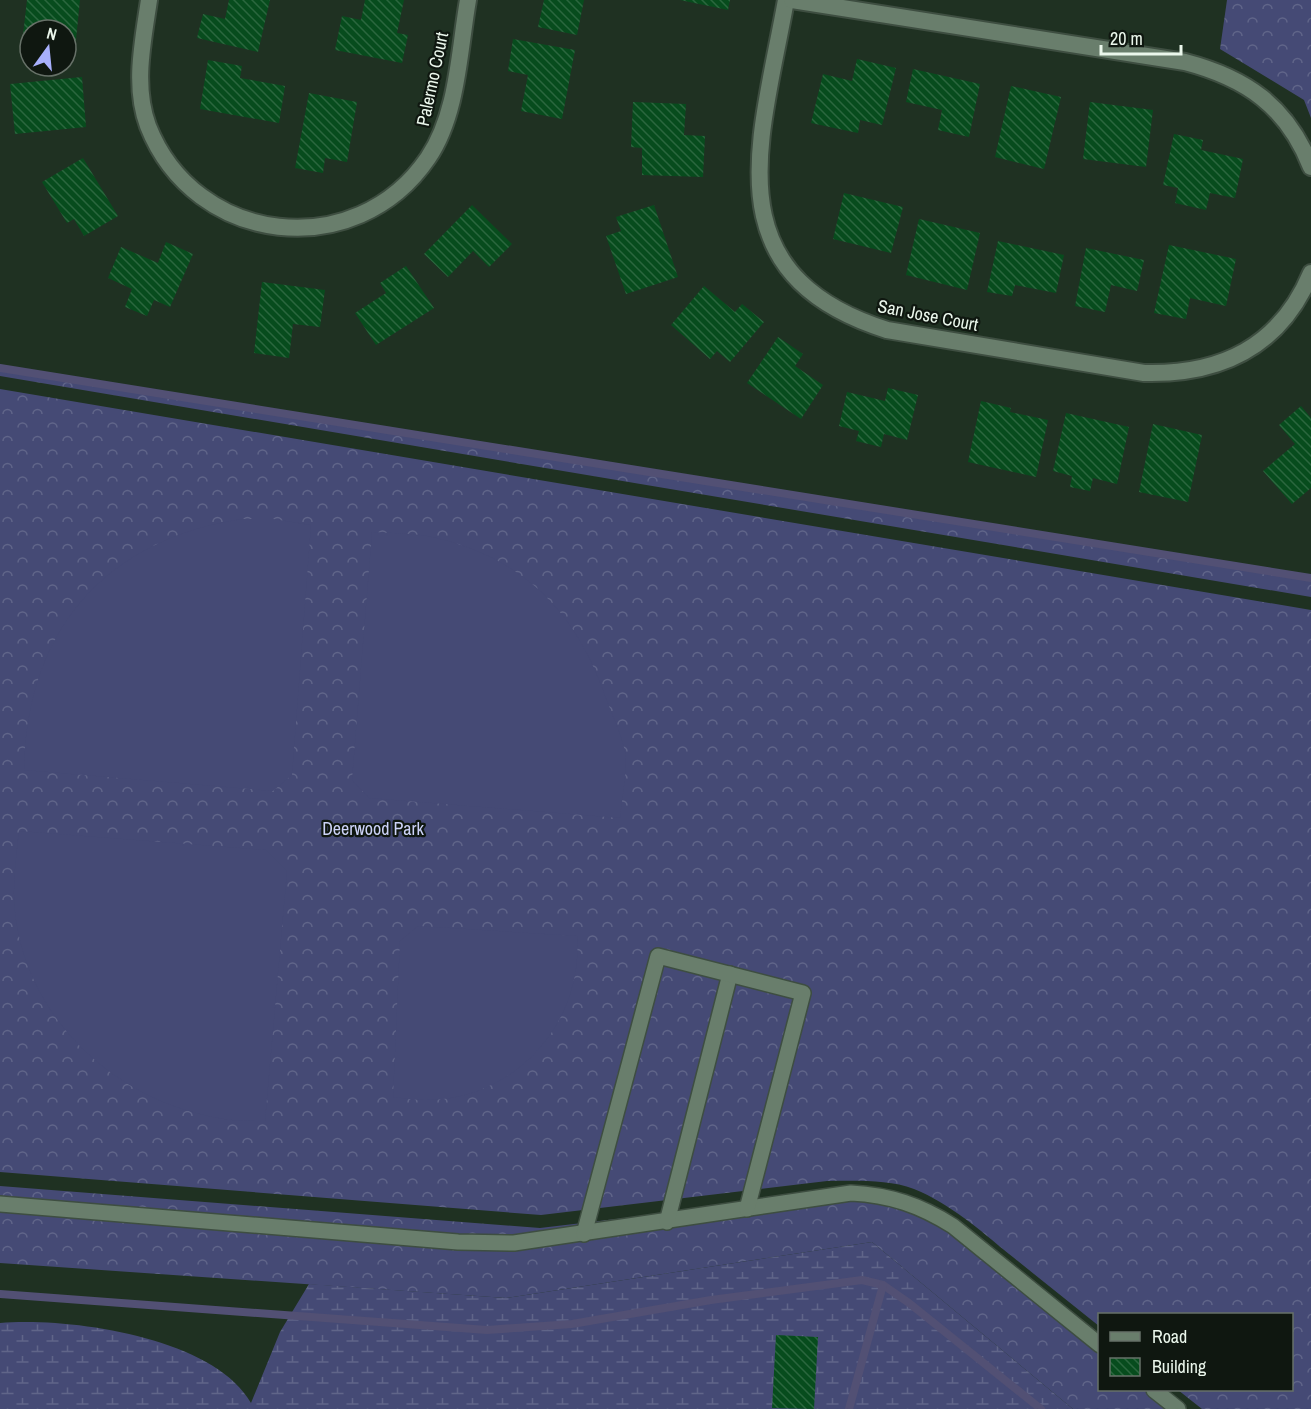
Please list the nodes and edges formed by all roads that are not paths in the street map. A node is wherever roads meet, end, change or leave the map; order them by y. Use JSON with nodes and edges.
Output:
{"nodes":[{"id":1,"x":149,"y":0,"type":"edge"},
{"id":2,"x":468,"y":0,"type":"edge"},
{"id":3,"x":786,"y":0,"type":"edge"},
{"id":4,"x":792,"y":0,"type":"edge"},
{"id":5,"x":1311,"y":167,"type":"edge"},
{"id":6,"x":1311,"y":273,"type":"edge"},
{"id":7,"x":730,"y":974,"type":"junction"},
{"id":8,"x":0,"y":1204,"type":"edge"},
{"id":9,"x":747,"y":1209,"type":"junction"},
{"id":10,"x":667,"y":1222,"type":"junction"},
{"id":11,"x":584,"y":1234,"type":"junction"},
{"id":12,"x":1098,"y":1343,"type":"edge"},
{"id":13,"x":1156,"y":1391,"type":"edge"},
{"id":14,"x":1178,"y":1409,"type":"edge"}],
"edges":[{"from":1,"to":2,"type":"street","name":"Palermo Court"},
{"from":3,"to":6,"type":"street","name":"San Jose Court"},
{"from":4,"to":5,"type":"street"},
{"from":7,"to":9,"type":"lane"},
{"from":7,"to":10,"type":"lane"},
{"from":7,"to":11,"type":"lane"},
{"from":8,"to":11,"type":"lane"},
{"from":9,"to":10,"type":"lane"},
{"from":9,"to":12,"type":"lane"},
{"from":10,"to":11,"type":"lane"},
{"from":13,"to":14,"type":"lane"}]}
